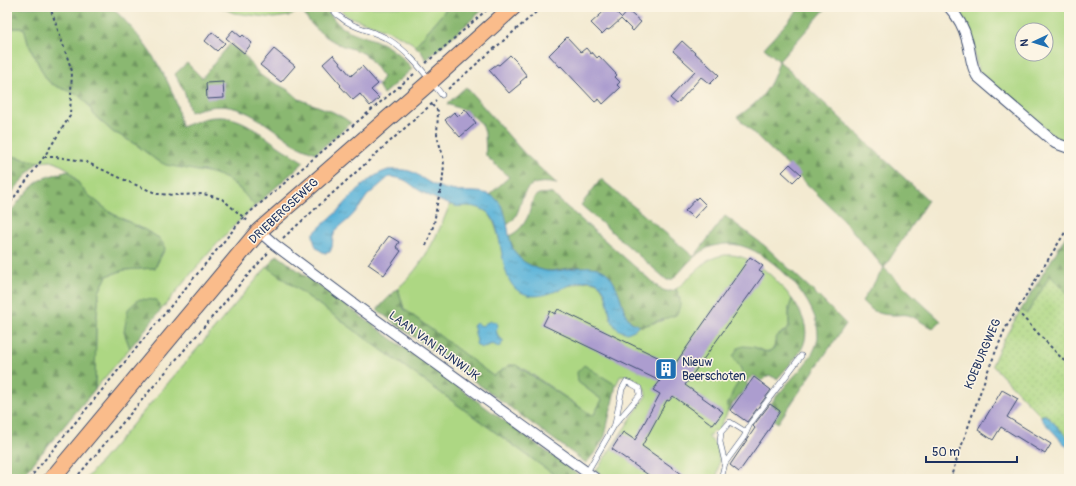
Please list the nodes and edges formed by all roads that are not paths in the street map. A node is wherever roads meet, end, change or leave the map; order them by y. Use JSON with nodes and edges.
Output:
{"nodes":[{"id":1,"x":331,"y":7,"type":"edge"},
{"id":2,"x":513,"y":7,"type":"edge"},
{"id":3,"x":949,"y":7,"type":"edge"},
{"id":4,"x":431,"y":81,"type":"junction"},
{"id":5,"x":442,"y":94,"type":"road end"},
{"id":6,"x":1069,"y":148,"type":"edge"},
{"id":7,"x":260,"y":230,"type":"junction"},
{"id":8,"x":802,"y":356,"type":"dead end"},
{"id":9,"x":615,"y":424,"type":"junction"},
{"id":10,"x":746,"y":432,"type":"junction"},
{"id":11,"x":725,"y":463,"type":"junction"},
{"id":12,"x":587,"y":472,"type":"junction"},
{"id":13,"x":52,"y":479,"type":"edge"},
{"id":14,"x":596,"y":479,"type":"edge"},
{"id":15,"x":721,"y":479,"type":"edge"}],
"edges":[{"from":1,"to":4,"type":"lane"},
{"from":2,"to":4,"type":"main road","name":"DRIEBERGSEWEG"},
{"from":3,"to":6,"type":"street"},
{"from":4,"to":5,"type":"lane"},
{"from":4,"to":7,"type":"main road","name":"DRIEBERGSEWEG"},
{"from":7,"to":12,"type":"street","name":"LAAN VAN RIJNWIJK"},
{"from":7,"to":13,"type":"main road","name":"DRIEBERGSEWEG"},
{"from":8,"to":10,"type":"lane"},
{"from":9,"to":9,"type":"lane"},
{"from":9,"to":12,"type":"lane"},
{"from":10,"to":11,"type":"lane"},
{"from":10,"to":11,"type":"lane"},
{"from":11,"to":15,"type":"lane"},
{"from":12,"to":14,"type":"street","name":"LAAN VAN RIJNWIJK"}]}
